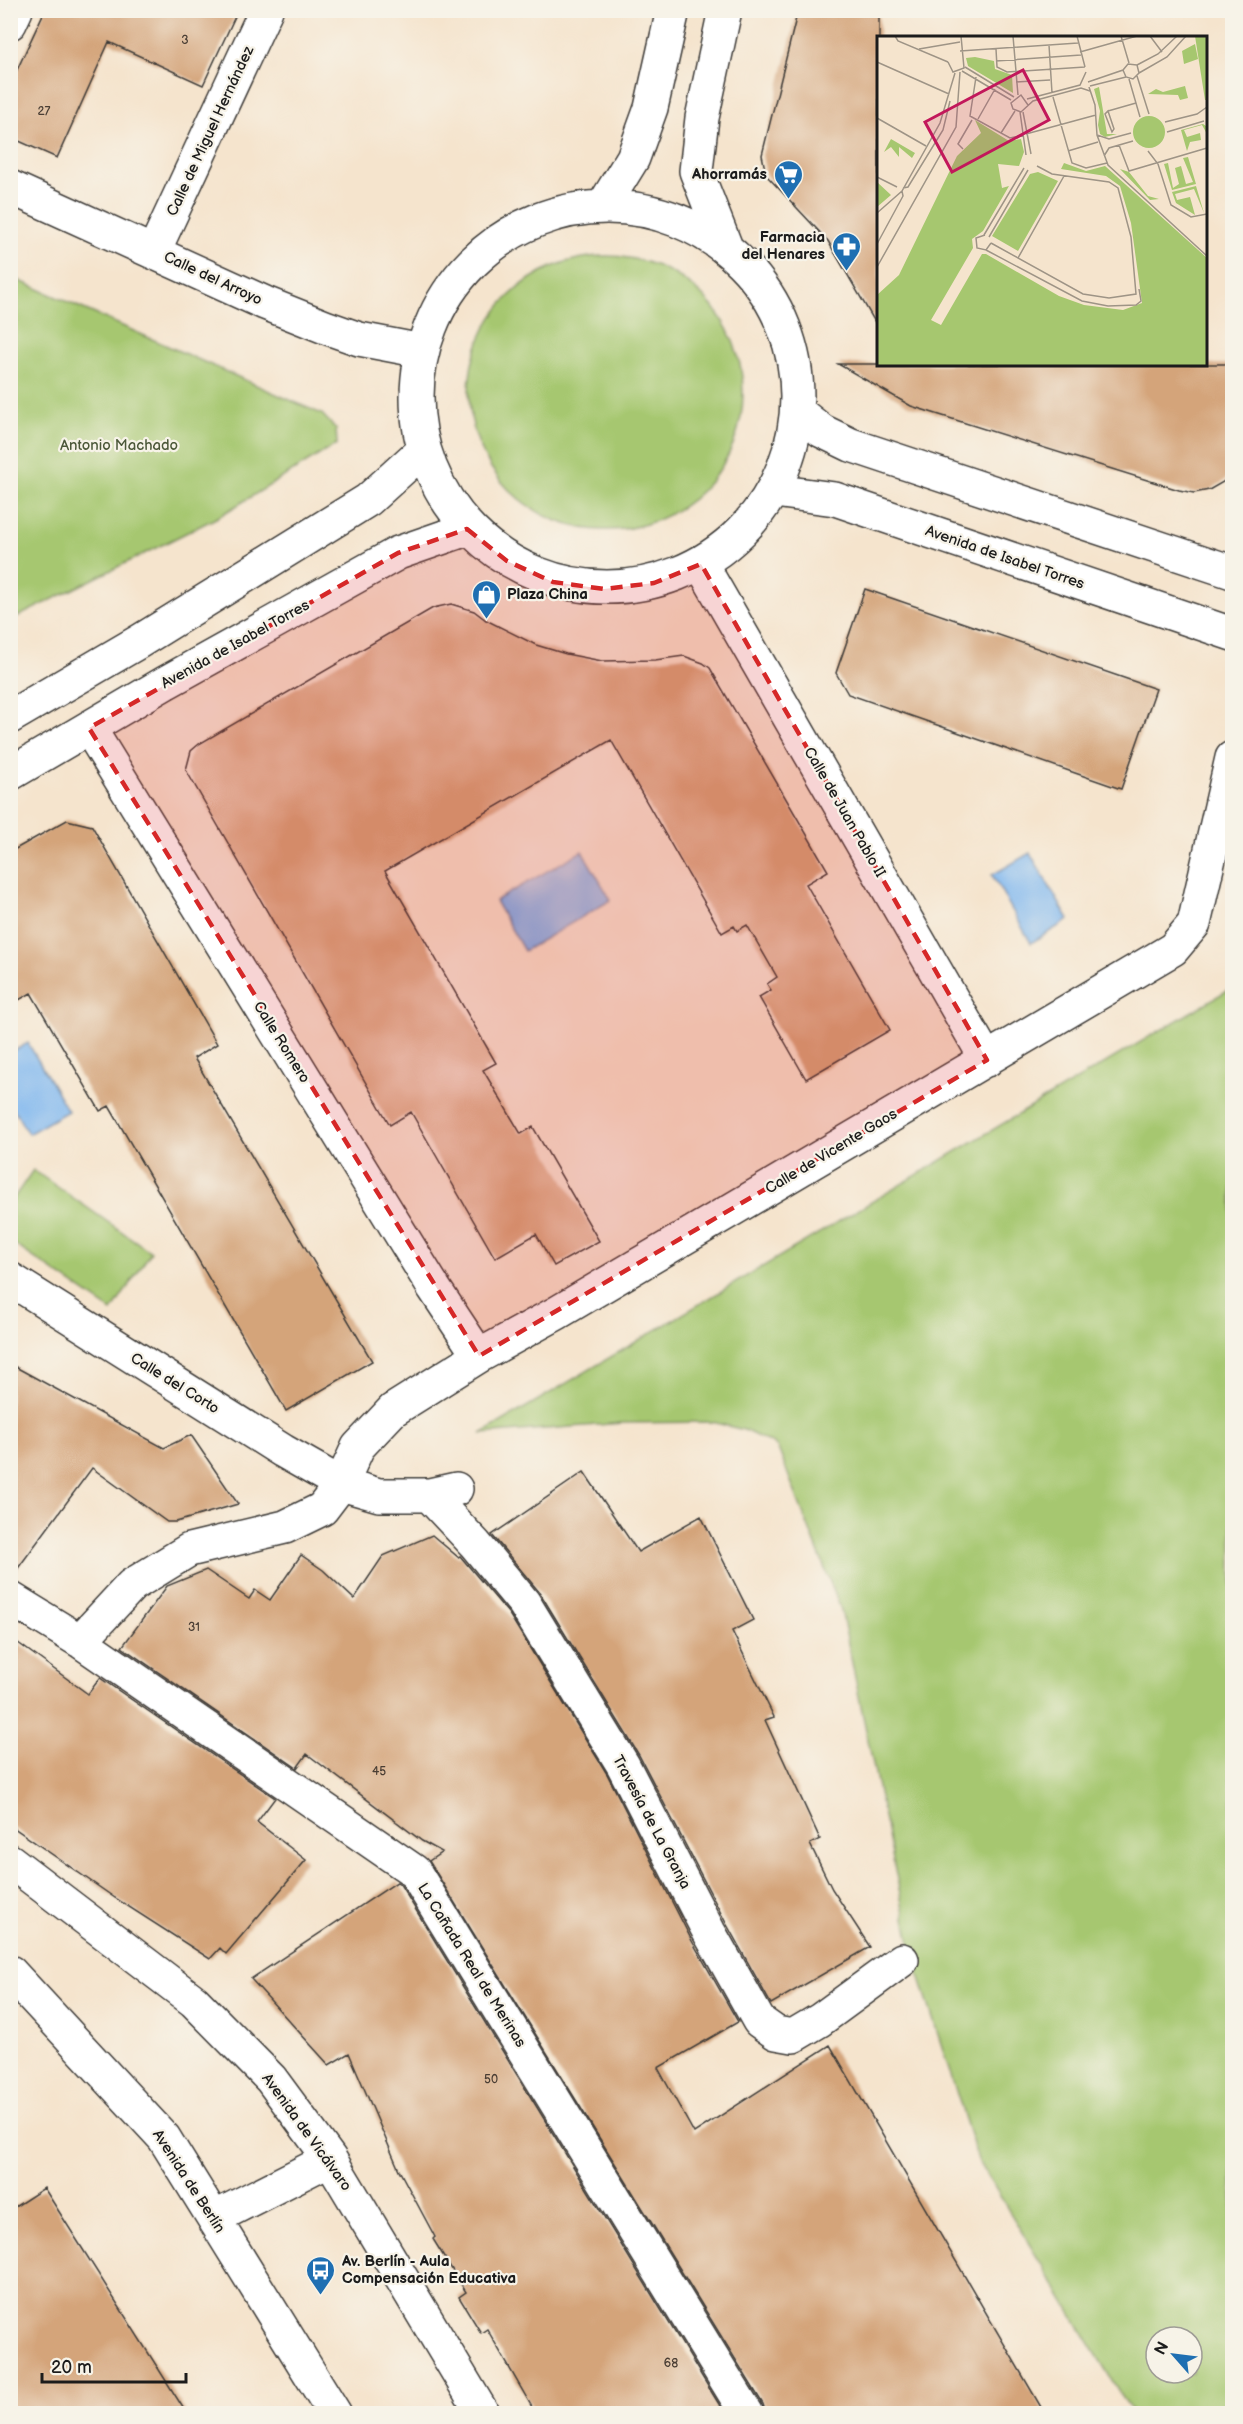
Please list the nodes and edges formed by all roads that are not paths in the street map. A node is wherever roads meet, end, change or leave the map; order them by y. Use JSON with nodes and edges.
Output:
{"nodes":[{"id":1,"x":16,"y":10,"type":"edge"},
{"id":2,"x":266,"y":10,"type":"edge"},
{"id":3,"x":673,"y":10,"type":"edge"},
{"id":4,"x":725,"y":10,"type":"edge"},
{"id":5,"x":10,"y":23,"type":"edge"},
{"id":6,"x":10,"y":187,"type":"edge"},
{"id":7,"x":604,"y":205,"type":"junction"},
{"id":8,"x":725,"y":245,"type":"junction"},
{"id":9,"x":154,"y":251,"type":"junction"},
{"id":10,"x":422,"y":351,"type":"junction"},
{"id":11,"x":798,"y":412,"type":"junction"},
{"id":12,"x":423,"y":450,"type":"junction"},
{"id":13,"x":774,"y":491,"type":"junction"},
{"id":14,"x":467,"y":529,"type":"junction"},
{"id":15,"x":701,"y":564,"type":"junction"},
{"id":16,"x":1233,"y":572,"type":"edge"},
{"id":17,"x":1233,"y":634,"type":"edge"},
{"id":18,"x":10,"y":717,"type":"edge"},
{"id":19,"x":89,"y":728,"type":"junction"},
{"id":20,"x":1233,"y":758,"type":"edge"},
{"id":21,"x":10,"y":774,"type":"edge"},
{"id":22,"x":987,"y":1060,"type":"junction"},
{"id":23,"x":10,"y":1279,"type":"edge"},
{"id":24,"x":478,"y":1356,"type":"junction"},
{"id":25,"x":341,"y":1484,"type":"junction"},
{"id":26,"x":442,"y":1492,"type":"joint"},
{"id":27,"x":10,"y":1598,"type":"edge"},
{"id":28,"x":80,"y":1641,"type":"junction"},
{"id":29,"x":10,"y":1861,"type":"edge"},
{"id":30,"x":902,"y":1960,"type":"dead end"},
{"id":31,"x":10,"y":1972,"type":"edge"},
{"id":32,"x":330,"y":2159,"type":"junction"},
{"id":33,"x":214,"y":2218,"type":"junction"},
{"id":34,"x":335,"y":2414,"type":"edge"},
{"id":35,"x":483,"y":2414,"type":"edge"},
{"id":36,"x":747,"y":2414,"type":"edge"}],
"edges":[{"from":1,"to":5,"type":"street"},
{"from":2,"to":9,"type":"street","name":"Calle de Miguel Hernández"},
{"from":3,"to":7,"type":"street"},
{"from":4,"to":8,"type":"street"},
{"from":6,"to":9,"type":"street","name":"Calle del Arroyo"},
{"from":7,"to":8,"type":"street"},
{"from":7,"to":10,"type":"street"},
{"from":8,"to":11,"type":"street"},
{"from":9,"to":10,"type":"street","name":"Calle del Arroyo"},
{"from":10,"to":12,"type":"street"},
{"from":11,"to":13,"type":"street"},
{"from":11,"to":16,"type":"street"},
{"from":12,"to":14,"type":"street"},
{"from":12,"to":18,"type":"street"},
{"from":13,"to":15,"type":"street"},
{"from":13,"to":17,"type":"street","name":"Avenida de Isabel Torres"},
{"from":14,"to":15,"type":"street"},
{"from":14,"to":19,"type":"street","name":"Avenida de Isabel Torres"},
{"from":15,"to":22,"type":"street","name":"Calle de Juan Pablo II"},
{"from":19,"to":21,"type":"street","name":"Avenida de Isabel Torres"},
{"from":19,"to":24,"type":"street","name":"Calle Romero"},
{"from":20,"to":22,"type":"street","name":"Calle de Vicente Gaos"},
{"from":22,"to":24,"type":"street","name":"Calle de Vicente Gaos"},
{"from":23,"to":25,"type":"street","name":"Calle del Corto"},
{"from":24,"to":25,"type":"street","name":"Calle de Vicente Gaos"},
{"from":25,"to":26,"type":"street","name":"Calle del Corto"},
{"from":25,"to":28,"type":"street","name":"Calle de Vicente Gaos"},
{"from":26,"to":30,"type":"street","name":"Travesía de La Granja"},
{"from":27,"to":28,"type":"street","name":"La Cañada Real de Merinas"},
{"from":28,"to":36,"type":"street","name":"La Cañada Real de Merinas"},
{"from":29,"to":32,"type":"street","name":"Avenida de Vicálvaro"},
{"from":31,"to":33,"type":"street","name":"Avenida de Berlín"},
{"from":32,"to":33,"type":"street"},
{"from":32,"to":35,"type":"street","name":"Avenida de Vicálvaro"},
{"from":33,"to":34,"type":"street","name":"Avenida de Berlín"}]}
